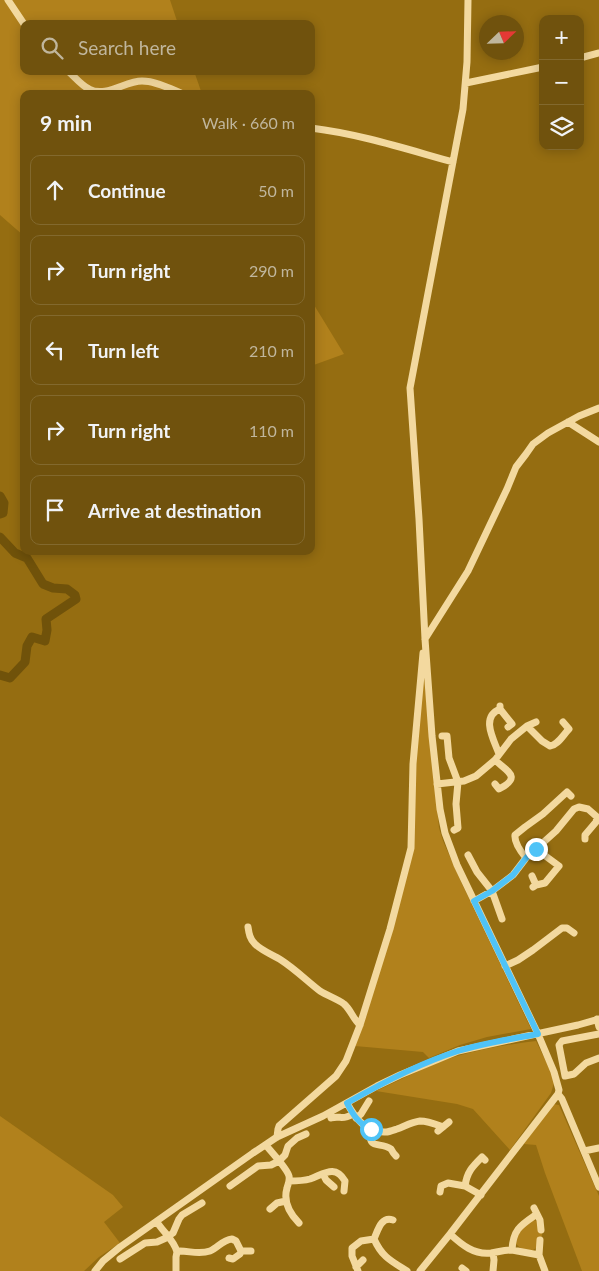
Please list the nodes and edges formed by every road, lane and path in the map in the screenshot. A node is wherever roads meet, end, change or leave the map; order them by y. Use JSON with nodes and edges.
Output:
{"nodes":[{"id":1,"x":8,"y":0,"type":"edge"},
{"id":2,"x":468,"y":0,"type":"edge"},
{"id":3,"x":21,"y":20,"type":"edge"},
{"id":4,"x":599,"y":53,"type":"edge"},
{"id":5,"x":584,"y":57,"type":"edge"},
{"id":6,"x":539,"y":68,"type":"edge"},
{"id":7,"x":72,"y":75,"type":"edge"},
{"id":8,"x":466,"y":83,"type":"junction"},
{"id":9,"x":91,"y":90,"type":"edge"},
{"id":10,"x":108,"y":90,"type":"edge"},
{"id":11,"x":172,"y":90,"type":"edge"},
{"id":12,"x":315,"y":128,"type":"edge"},
{"id":13,"x":453,"y":162,"type":"junction"},
{"id":14,"x":599,"y":408,"type":"edge"},
{"id":15,"x":568,"y":422,"type":"junction"},
{"id":16,"x":599,"y":442,"type":"edge"},
{"id":17,"x":425,"y":639,"type":"junction"},
{"id":18,"x":536,"y":722,"type":"dead end"},
{"id":19,"x":563,"y":722,"type":"dead end"},
{"id":20,"x":527,"y":726,"type":"junction"},
{"id":21,"x":508,"y":727,"type":"dead end"},
{"id":22,"x":442,"y":736,"type":"dead end"},
{"id":23,"x":497,"y":757,"type":"junction"},
{"id":24,"x":458,"y":782,"type":"junction"},
{"id":25,"x":438,"y":784,"type":"junction"},
{"id":26,"x":495,"y":784,"type":"dead end"},
{"id":27,"x":571,"y":796,"type":"dead end"},
{"id":28,"x":598,"y":817,"type":"edge"},
{"id":29,"x":454,"y":830,"type":"dead end"},
{"id":30,"x":583,"y":834,"type":"dead end"},
{"id":31,"x":536,"y":849,"type":"junction"},
{"id":32,"x":468,"y":855,"type":"dead end"},
{"id":33,"x":526,"y":858,"type":"junction"},
{"id":34,"x":532,"y":876,"type":"dead end"},
{"id":35,"x":492,"y":891,"type":"junction"},
{"id":36,"x":474,"y":901,"type":"junction"},
{"id":37,"x":502,"y":919,"type":"dead end"},
{"id":38,"x":248,"y":927,"type":"dead end"},
{"id":39,"x":574,"y":933,"type":"dead end"},
{"id":40,"x":505,"y":966,"type":"junction"},
{"id":41,"x":598,"y":1022,"type":"edge"},
{"id":42,"x":360,"y":1025,"type":"junction"},
{"id":43,"x":538,"y":1034,"type":"junction"},
{"id":44,"x":599,"y":1034,"type":"edge"},
{"id":45,"x":599,"y":1058,"type":"edge"},
{"id":46,"x":558,"y":1094,"type":"junction"},
{"id":47,"x":369,"y":1101,"type":"dead end"},
{"id":48,"x":347,"y":1103,"type":"junction"},
{"id":49,"x":354,"y":1116,"type":"junction"},
{"id":50,"x":331,"y":1118,"type":"dead end"},
{"id":51,"x":449,"y":1122,"type":"dead end"},
{"id":52,"x":371,"y":1129,"type":"junction"},
{"id":53,"x":306,"y":1134,"type":"dead end"},
{"id":54,"x":277,"y":1137,"type":"junction"},
{"id":55,"x":266,"y":1145,"type":"junction"},
{"id":56,"x":599,"y":1148,"type":"edge"},
{"id":57,"x":584,"y":1151,"type":"junction"},
{"id":58,"x":396,"y":1156,"type":"dead end"},
{"id":59,"x":485,"y":1160,"type":"dead end"},
{"id":60,"x":278,"y":1161,"type":"junction"},
{"id":61,"x":323,"y":1174,"type":"junction"},
{"id":62,"x":289,"y":1181,"type":"junction"},
{"id":63,"x":354,"y":1183,"type":"dead end"},
{"id":64,"x":333,"y":1185,"type":"dead end"},
{"id":65,"x":230,"y":1186,"type":"dead end"},
{"id":66,"x":465,"y":1186,"type":"junction"},
{"id":67,"x":599,"y":1187,"type":"edge"},
{"id":68,"x":440,"y":1192,"type":"dead end"},
{"id":69,"x":481,"y":1195,"type":"junction"},
{"id":70,"x":286,"y":1201,"type":"junction"},
{"id":71,"x":202,"y":1203,"type":"dead end"},
{"id":72,"x":278,"y":1215,"type":"dead end"},
{"id":73,"x":393,"y":1220,"type":"dead end"},
{"id":74,"x":157,"y":1222,"type":"junction"},
{"id":75,"x":300,"y":1222,"type":"dead end"},
{"id":76,"x":541,"y":1230,"type":"dead end"},
{"id":77,"x":450,"y":1234,"type":"junction"},
{"id":78,"x":168,"y":1236,"type":"junction"},
{"id":79,"x":374,"y":1238,"type":"junction"},
{"id":80,"x":540,"y":1240,"type":"dead end"},
{"id":81,"x":512,"y":1250,"type":"junction"},
{"id":82,"x":250,"y":1251,"type":"dead end"},
{"id":83,"x":177,"y":1252,"type":"junction"},
{"id":84,"x":241,"y":1252,"type":"junction"},
{"id":85,"x":493,"y":1252,"type":"junction"},
{"id":86,"x":539,"y":1255,"type":"junction"},
{"id":87,"x":229,"y":1258,"type":"dead end"},
{"id":88,"x":120,"y":1259,"type":"dead end"},
{"id":89,"x":363,"y":1260,"type":"dead end"},
{"id":90,"x":357,"y":1269,"type":"edge"},
{"id":91,"x":95,"y":1271,"type":"edge"},
{"id":92,"x":176,"y":1271,"type":"edge"},
{"id":93,"x":407,"y":1271,"type":"edge"},
{"id":94,"x":420,"y":1271,"type":"edge"},
{"id":95,"x":493,"y":1271,"type":"edge"},
{"id":96,"x":545,"y":1271,"type":"edge"}],
"edges":[{"from":1,"to":3,"type":"street"},
{"from":2,"to":8,"type":"street"},
{"from":4,"to":5,"type":"street"},
{"from":6,"to":8,"type":"street"},
{"from":7,"to":9,"type":"street"},
{"from":8,"to":13,"type":"street"},
{"from":10,"to":11,"type":"street"},
{"from":12,"to":13,"type":"street"},
{"from":13,"to":17,"type":"street"},
{"from":14,"to":15,"type":"street"},
{"from":15,"to":16,"type":"street"},
{"from":15,"to":17,"type":"street"},
{"from":17,"to":25,"type":"street"},
{"from":17,"to":42,"type":"street"},
{"from":18,"to":20,"type":"street"},
{"from":19,"to":20,"type":"street"},
{"from":20,"to":23,"type":"street"},
{"from":21,"to":23,"type":"street"},
{"from":22,"to":24,"type":"street"},
{"from":23,"to":24,"type":"street"},
{"from":23,"to":26,"type":"street"},
{"from":24,"to":25,"type":"street"},
{"from":24,"to":29,"type":"street"},
{"from":25,"to":36,"type":"street"},
{"from":27,"to":33,"type":"street"},
{"from":28,"to":30,"type":"street"},
{"from":28,"to":31,"type":"street"},
{"from":31,"to":33,"type":"street"},
{"from":31,"to":34,"type":"street"},
{"from":32,"to":35,"type":"street"},
{"from":33,"to":35,"type":"street"},
{"from":35,"to":36,"type":"street"},
{"from":35,"to":37,"type":"street"},
{"from":36,"to":40,"type":"street"},
{"from":38,"to":42,"type":"street"},
{"from":39,"to":40,"type":"street"},
{"from":40,"to":43,"type":"street"},
{"from":41,"to":43,"type":"street"},
{"from":42,"to":54,"type":"street"},
{"from":43,"to":46,"type":"street"},
{"from":43,"to":48,"type":"street"},
{"from":44,"to":45,"type":"street"},
{"from":46,"to":57,"type":"street"},
{"from":46,"to":69,"type":"street"},
{"from":47,"to":49,"type":"street"},
{"from":48,"to":49,"type":"street"},
{"from":48,"to":54,"type":"street"},
{"from":49,"to":50,"type":"street"},
{"from":49,"to":52,"type":"street"},
{"from":51,"to":52,"type":"street"},
{"from":52,"to":58,"type":"street"},
{"from":53,"to":60,"type":"street"},
{"from":54,"to":55,"type":"street"},
{"from":55,"to":60,"type":"street"},
{"from":55,"to":74,"type":"street"},
{"from":56,"to":57,"type":"street"},
{"from":57,"to":67,"type":"street"},
{"from":59,"to":66,"type":"street"},
{"from":60,"to":62,"type":"street"},
{"from":60,"to":65,"type":"street"},
{"from":61,"to":62,"type":"street"},
{"from":61,"to":63,"type":"street"},
{"from":61,"to":64,"type":"street"},
{"from":62,"to":70,"type":"street"},
{"from":66,"to":68,"type":"street"},
{"from":66,"to":69,"type":"street"},
{"from":69,"to":77,"type":"street"},
{"from":70,"to":72,"type":"street"},
{"from":70,"to":75,"type":"street"},
{"from":71,"to":78,"type":"street"},
{"from":73,"to":79,"type":"street"},
{"from":74,"to":78,"type":"street"},
{"from":74,"to":91,"type":"street"},
{"from":76,"to":81,"type":"street"},
{"from":77,"to":85,"type":"street"},
{"from":77,"to":94,"type":"street"},
{"from":78,"to":83,"type":"street"},
{"from":78,"to":88,"type":"street"},
{"from":79,"to":90,"type":"street"},
{"from":79,"to":93,"type":"street"},
{"from":80,"to":86,"type":"street"},
{"from":81,"to":85,"type":"street"},
{"from":81,"to":86,"type":"street"},
{"from":82,"to":84,"type":"street"},
{"from":83,"to":84,"type":"street"},
{"from":83,"to":92,"type":"street"},
{"from":84,"to":87,"type":"street"},
{"from":85,"to":95,"type":"street"},
{"from":86,"to":96,"type":"street"},
{"from":89,"to":90,"type":"street"}]}
